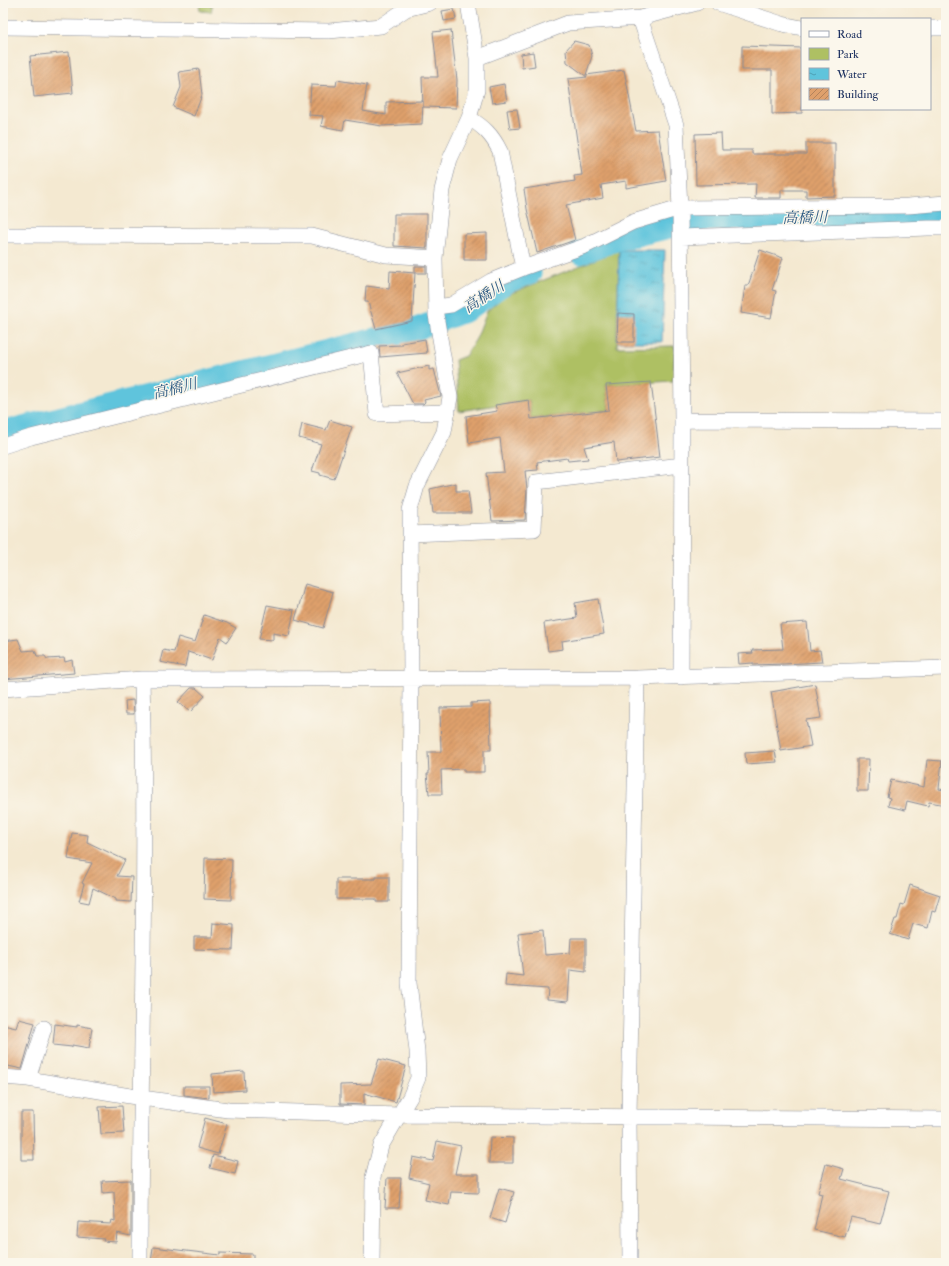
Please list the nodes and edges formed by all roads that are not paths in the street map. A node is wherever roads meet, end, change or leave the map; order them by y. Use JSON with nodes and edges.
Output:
{"nodes":[{"id":1,"x":430,"y":3,"type":"edge"},
{"id":2,"x":468,"y":3,"type":"edge"},
{"id":3,"x":697,"y":3,"type":"edge"},
{"id":4,"x":718,"y":3,"type":"edge"},
{"id":5,"x":647,"y":12,"type":"edge"},
{"id":6,"x":3,"y":27,"type":"edge"},
{"id":7,"x":801,"y":28,"type":"edge"},
{"id":8,"x":931,"y":28,"type":"edge"},
{"id":9,"x":946,"y":28,"type":"edge"},
{"id":10,"x":477,"y":58,"type":"junction"},
{"id":11,"x":468,"y":118,"type":"junction"},
{"id":12,"x":946,"y":203,"type":"edge"},
{"id":13,"x":680,"y":208,"type":"junction"},
{"id":14,"x":946,"y":228,"type":"edge"},
{"id":15,"x":3,"y":235,"type":"edge"},
{"id":16,"x":681,"y":238,"type":"junction"},
{"id":17,"x":435,"y":258,"type":"junction"},
{"id":18,"x":523,"y":268,"type":"junction"},
{"id":19,"x":436,"y":307,"type":"junction"},
{"id":20,"x":448,"y":412,"type":"junction"},
{"id":21,"x":682,"y":420,"type":"junction"},
{"id":22,"x":946,"y":421,"type":"edge"},
{"id":23,"x":3,"y":446,"type":"edge"},
{"id":24,"x":682,"y":465,"type":"junction"},
{"id":25,"x":410,"y":534,"type":"junction"},
{"id":26,"x":946,"y":668,"type":"edge"},
{"id":27,"x":681,"y":677,"type":"junction"},
{"id":28,"x":411,"y":678,"type":"junction"},
{"id":29,"x":637,"y":678,"type":"junction"},
{"id":30,"x":142,"y":679,"type":"junction"},
{"id":31,"x":3,"y":689,"type":"edge"},
{"id":32,"x":44,"y":1028,"type":"dead end"},
{"id":33,"x":3,"y":1077,"type":"edge"},
{"id":34,"x":28,"y":1079,"type":"junction"},
{"id":35,"x":142,"y":1098,"type":"junction"},
{"id":36,"x":399,"y":1115,"type":"junction"},
{"id":37,"x":629,"y":1116,"type":"junction"},
{"id":38,"x":946,"y":1119,"type":"edge"},
{"id":39,"x":140,"y":1263,"type":"edge"},
{"id":40,"x":372,"y":1263,"type":"edge"},
{"id":41,"x":630,"y":1263,"type":"edge"}],
"edges":[{"from":1,"to":6,"type":"street"},
{"from":2,"to":10,"type":"street"},
{"from":3,"to":5,"type":"street"},
{"from":4,"to":7,"type":"street"},
{"from":5,"to":10,"type":"street"},
{"from":5,"to":13,"type":"street"},
{"from":8,"to":9,"type":"street"},
{"from":10,"to":11,"type":"street"},
{"from":11,"to":17,"type":"street"},
{"from":11,"to":18,"type":"street"},
{"from":12,"to":13,"type":"street"},
{"from":13,"to":16,"type":"street"},
{"from":13,"to":18,"type":"street"},
{"from":14,"to":16,"type":"street"},
{"from":15,"to":17,"type":"street"},
{"from":16,"to":21,"type":"street"},
{"from":17,"to":19,"type":"street"},
{"from":18,"to":19,"type":"street"},
{"from":19,"to":20,"type":"street"},
{"from":20,"to":23,"type":"street"},
{"from":20,"to":25,"type":"street"},
{"from":21,"to":22,"type":"street"},
{"from":21,"to":24,"type":"street"},
{"from":24,"to":25,"type":"street"},
{"from":24,"to":27,"type":"street"},
{"from":25,"to":28,"type":"street"},
{"from":26,"to":27,"type":"street"},
{"from":27,"to":29,"type":"street"},
{"from":28,"to":29,"type":"street"},
{"from":28,"to":30,"type":"street"},
{"from":28,"to":36,"type":"street"},
{"from":29,"to":37,"type":"street"},
{"from":30,"to":31,"type":"street"},
{"from":30,"to":35,"type":"street"},
{"from":32,"to":34,"type":"street"},
{"from":33,"to":34,"type":"street"},
{"from":34,"to":35,"type":"street"},
{"from":35,"to":36,"type":"street"},
{"from":35,"to":39,"type":"street"},
{"from":36,"to":37,"type":"street"},
{"from":36,"to":40,"type":"street"},
{"from":37,"to":38,"type":"street"},
{"from":37,"to":41,"type":"street"}]}
